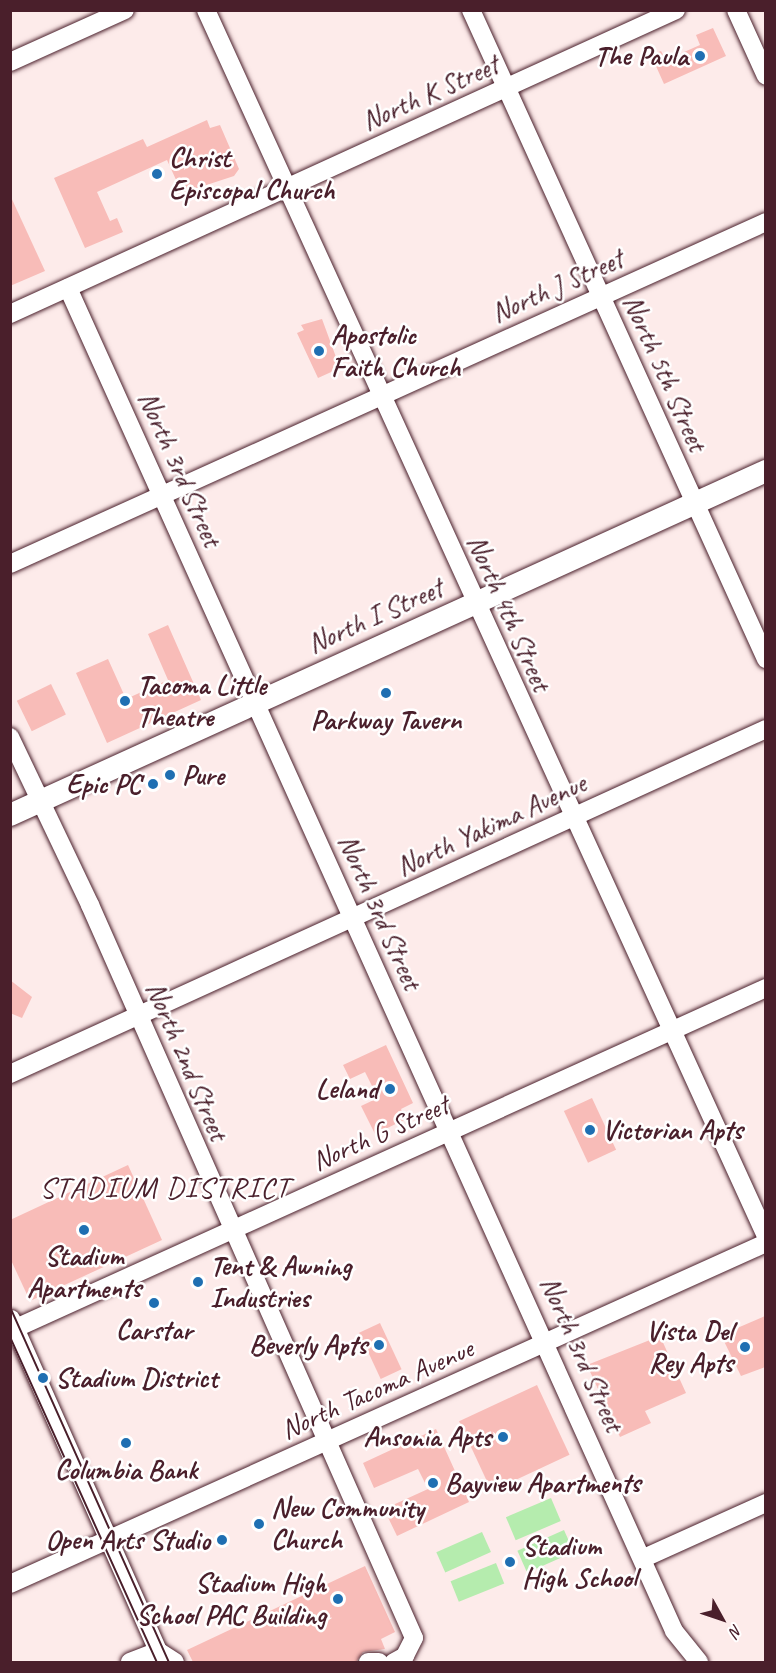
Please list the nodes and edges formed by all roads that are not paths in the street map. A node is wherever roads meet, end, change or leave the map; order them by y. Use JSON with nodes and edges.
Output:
{"nodes":[{"id":1,"x":124,"y":10,"type":"edge"},
{"id":2,"x":206,"y":10,"type":"edge"},
{"id":3,"x":471,"y":10,"type":"edge"},
{"id":4,"x":676,"y":10,"type":"edge"},
{"id":5,"x":736,"y":10,"type":"edge"},
{"id":6,"x":10,"y":62,"type":"edge"},
{"id":7,"x":765,"y":76,"type":"edge"},
{"id":8,"x":507,"y":88,"type":"junction"},
{"id":9,"x":287,"y":188,"type":"junction"},
{"id":10,"x":765,"y":222,"type":"edge"},
{"id":11,"x":68,"y":288,"type":"junction"},
{"id":12,"x":600,"y":296,"type":"junction"},
{"id":13,"x":10,"y":314,"type":"edge"},
{"id":14,"x":381,"y":395,"type":"junction"},
{"id":15,"x":765,"y":471,"type":"edge"},
{"id":16,"x":162,"y":495,"type":"junction"},
{"id":17,"x":695,"y":504,"type":"junction"},
{"id":18,"x":10,"y":564,"type":"edge"},
{"id":19,"x":475,"y":603,"type":"junction"},
{"id":20,"x":765,"y":659,"type":"edge"},
{"id":21,"x":256,"y":703,"type":"junction"},
{"id":22,"x":765,"y":729,"type":"edge"},
{"id":23,"x":10,"y":737,"type":"edge"},
{"id":24,"x":39,"y":803,"type":"junction"},
{"id":25,"x":10,"y":815,"type":"edge"},
{"id":26,"x":573,"y":817,"type":"junction"},
{"id":27,"x":352,"y":917,"type":"junction"},
{"id":28,"x":765,"y":988,"type":"edge"},
{"id":29,"x":138,"y":1013,"type":"junction"},
{"id":30,"x":670,"y":1032,"type":"junction"},
{"id":31,"x":10,"y":1074,"type":"edge"},
{"id":32,"x":449,"y":1131,"type":"junction"},
{"id":33,"x":231,"y":1230,"type":"junction"},
{"id":34,"x":765,"y":1236,"type":"edge"},
{"id":35,"x":765,"y":1243,"type":"edge"},
{"id":36,"x":12,"y":1329,"type":"edge"},
{"id":37,"x":548,"y":1342,"type":"junction"},
{"id":38,"x":330,"y":1440,"type":"junction"},
{"id":39,"x":765,"y":1503,"type":"edge"},
{"id":40,"x":109,"y":1541,"type":"junction"},
{"id":41,"x":645,"y":1558,"type":"junction"},
{"id":42,"x":10,"y":1584,"type":"edge"},
{"id":43,"x":157,"y":1657,"type":"edge"},
{"id":44,"x":130,"y":1662,"type":"edge"},
{"id":45,"x":175,"y":1662,"type":"edge"},
{"id":46,"x":368,"y":1662,"type":"edge"},
{"id":47,"x":379,"y":1662,"type":"edge"},
{"id":48,"x":394,"y":1662,"type":"edge"},
{"id":49,"x":699,"y":1662,"type":"edge"}],
"edges":[{"from":1,"to":6,"type":"street"},
{"from":2,"to":9,"type":"street","name":"North 4th Street"},
{"from":3,"to":8,"type":"street","name":"North 5th Street"},
{"from":4,"to":8,"type":"street","name":"North K Street"},
{"from":5,"to":7,"type":"street"},
{"from":8,"to":9,"type":"street","name":"North K Street"},
{"from":8,"to":12,"type":"street","name":"North 5th Street"},
{"from":9,"to":11,"type":"street","name":"North K Street"},
{"from":9,"to":14,"type":"street","name":"North 4th Street"},
{"from":10,"to":12,"type":"street","name":"North J Street"},
{"from":11,"to":13,"type":"street","name":"North K Street"},
{"from":11,"to":16,"type":"street","name":"North 3rd Street"},
{"from":12,"to":14,"type":"street","name":"North J Street"},
{"from":12,"to":17,"type":"street","name":"North 5th Street"},
{"from":14,"to":16,"type":"street","name":"North J Street"},
{"from":14,"to":19,"type":"street","name":"North 4th Street"},
{"from":15,"to":17,"type":"main road","name":"North I Street"},
{"from":16,"to":18,"type":"street","name":"North J Street"},
{"from":16,"to":21,"type":"street","name":"North 3rd Street"},
{"from":17,"to":19,"type":"main road","name":"North I Street"},
{"from":17,"to":20,"type":"street","name":"North 5th Street"},
{"from":19,"to":21,"type":"main road","name":"North I Street"},
{"from":19,"to":26,"type":"street","name":"North 4th Street"},
{"from":21,"to":24,"type":"main road","name":"North I Street"},
{"from":21,"to":27,"type":"street","name":"North 3rd Street"},
{"from":22,"to":26,"type":"street","name":"North Yakima Avenue"},
{"from":23,"to":24,"type":"street","name":"North 2nd Street"},
{"from":24,"to":25,"type":"main road","name":"North I Street"},
{"from":24,"to":29,"type":"street","name":"North 2nd Street"},
{"from":26,"to":27,"type":"street","name":"North Yakima Avenue"},
{"from":26,"to":30,"type":"street","name":"North 4th Street"},
{"from":27,"to":29,"type":"street","name":"North Yakima Avenue"},
{"from":27,"to":32,"type":"street","name":"North 3rd Street"},
{"from":28,"to":30,"type":"street","name":"North G Street"},
{"from":29,"to":31,"type":"street","name":"North Yakima Avenue"},
{"from":29,"to":33,"type":"street","name":"North 2nd Street"},
{"from":30,"to":32,"type":"street","name":"North G Street"},
{"from":30,"to":34,"type":"street","name":"North 4th Street"},
{"from":32,"to":33,"type":"street","name":"North G Street"},
{"from":32,"to":37,"type":"street","name":"North 3rd Street"},
{"from":33,"to":36,"type":"street","name":"North G Street"},
{"from":33,"to":38,"type":"street","name":"North 2nd Street"},
{"from":35,"to":37,"type":"street","name":"North Tacoma Avenue"},
{"from":36,"to":40,"type":"street"},
{"from":37,"to":38,"type":"street","name":"North Tacoma Avenue"},
{"from":37,"to":41,"type":"street","name":"North 3rd Street"},
{"from":38,"to":40,"type":"street","name":"North Tacoma Avenue"},
{"from":38,"to":48,"type":"street","name":"North 2nd Street"},
{"from":39,"to":41,"type":"street"},
{"from":40,"to":42,"type":"street","name":"North Tacoma Avenue"},
{"from":40,"to":43,"type":"street"},
{"from":41,"to":49,"type":"street","name":"North 3rd Street"},
{"from":43,"to":44,"type":"street"},
{"from":43,"to":45,"type":"street"},
{"from":46,"to":47,"type":"street"}]}
